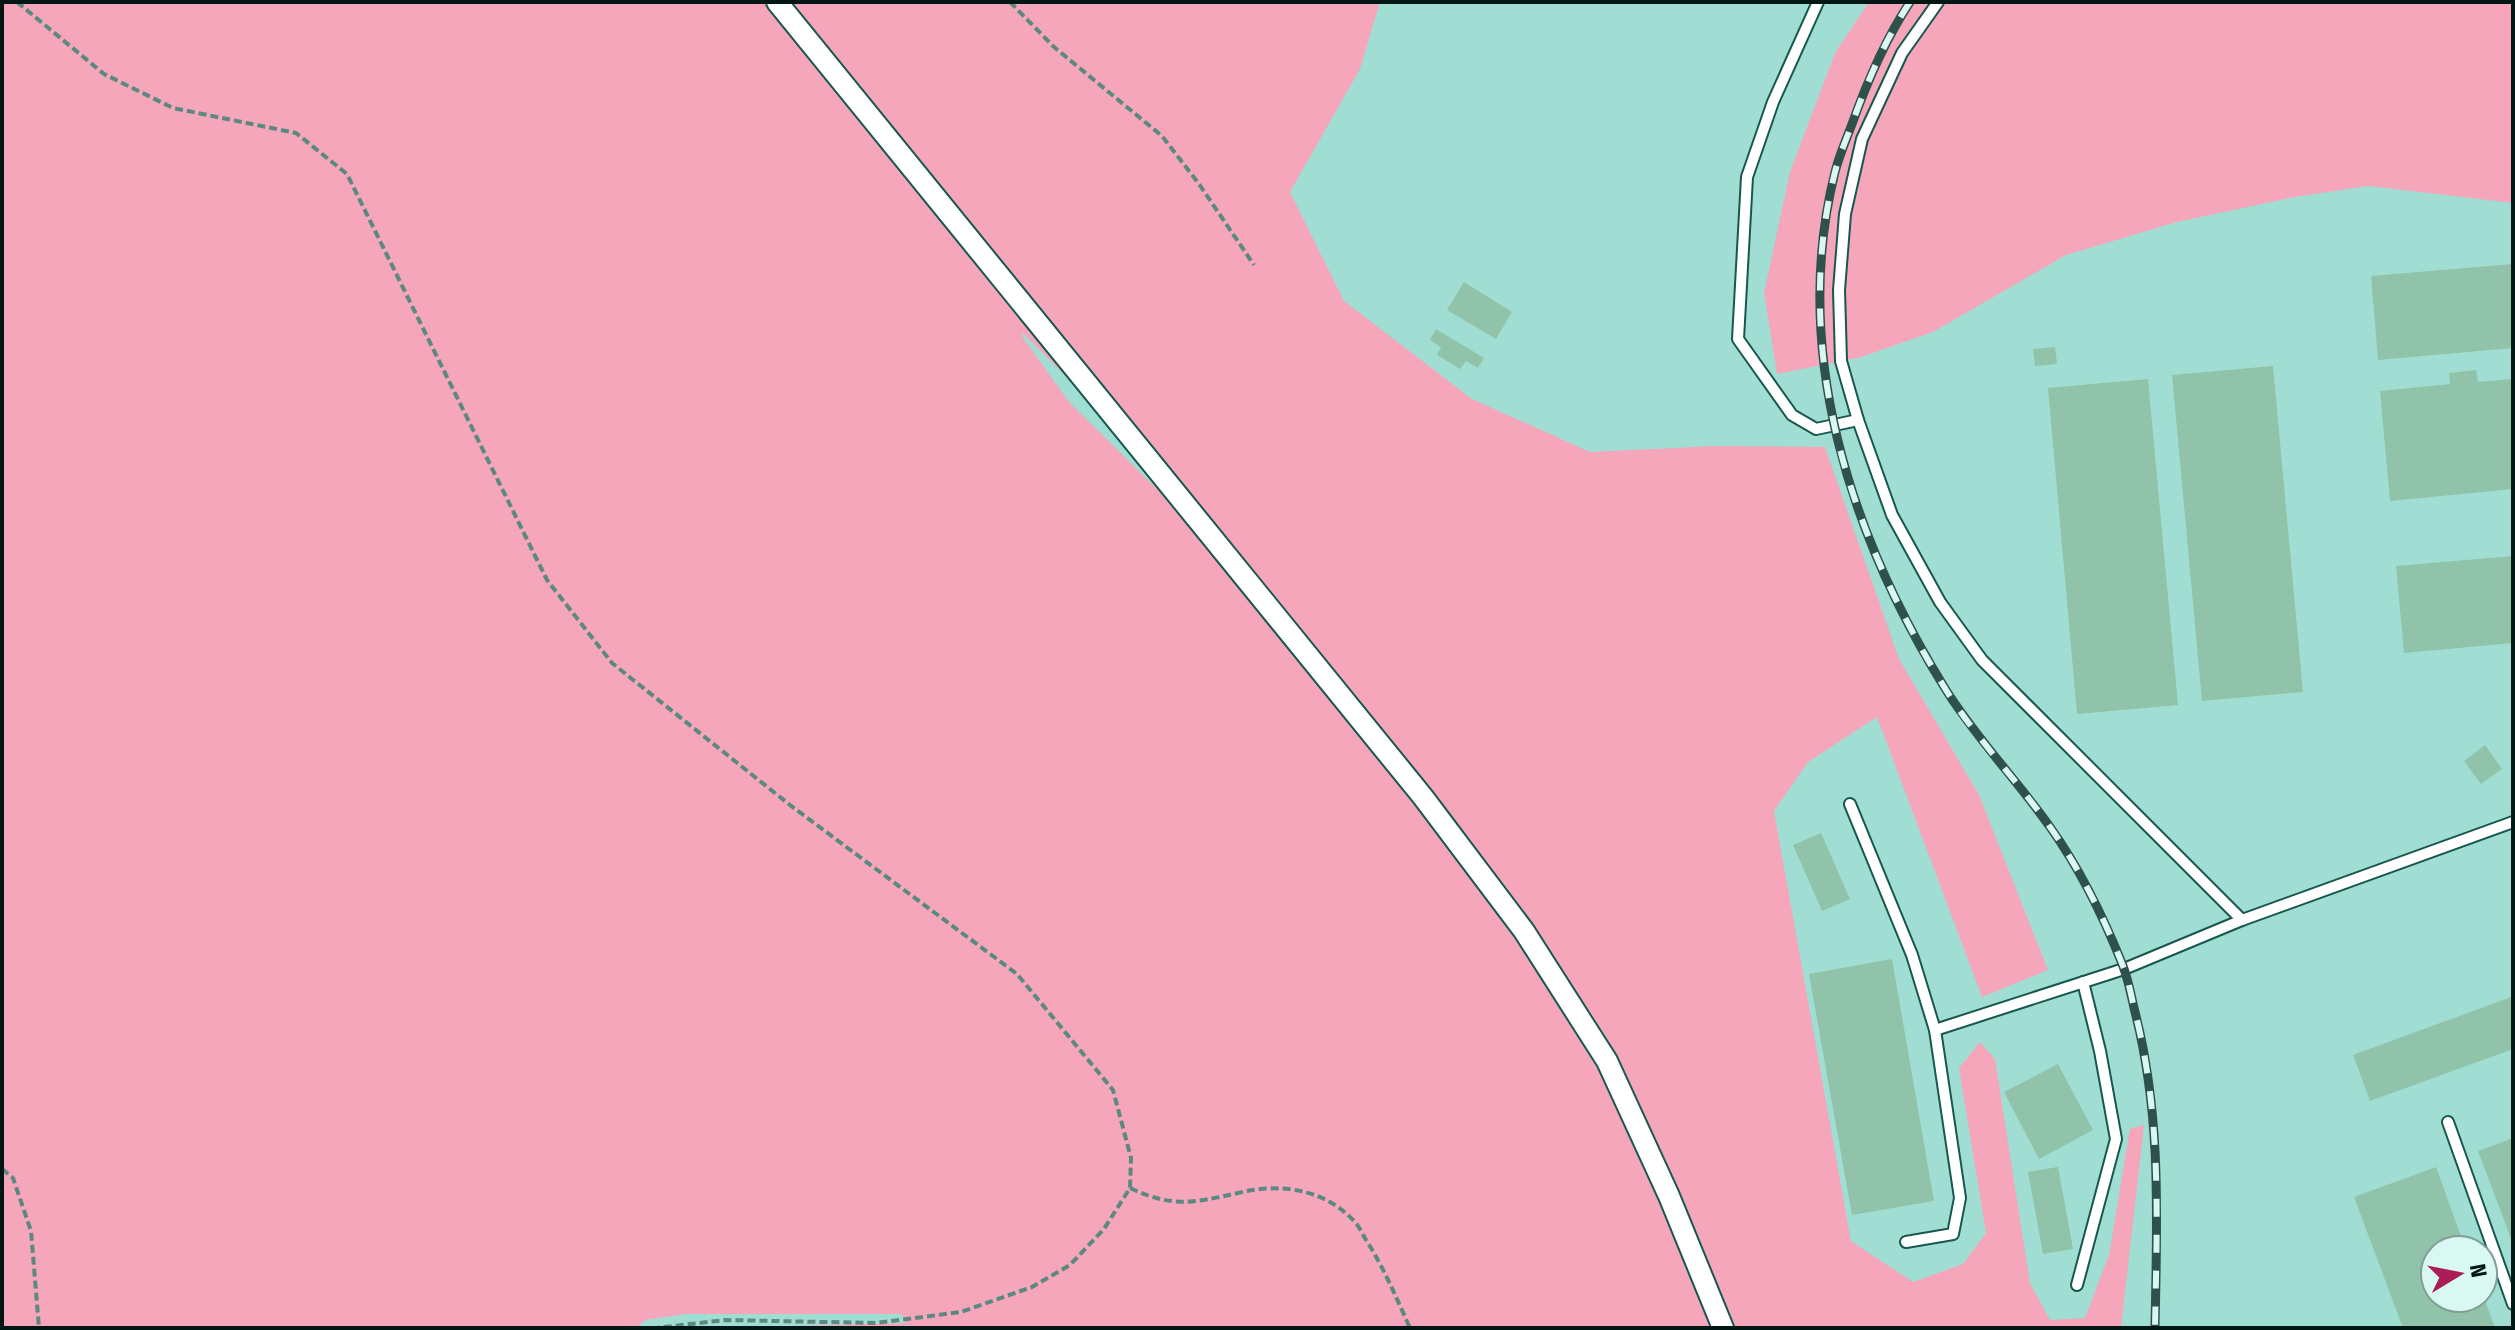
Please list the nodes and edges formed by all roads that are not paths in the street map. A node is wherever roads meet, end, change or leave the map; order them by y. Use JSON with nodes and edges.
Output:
{"nodes":[{"id":1,"x":777,"y":2,"type":"edge"},
{"id":2,"x":1818,"y":2,"type":"edge"},
{"id":3,"x":1938,"y":2,"type":"edge"},
{"id":4,"x":1858,"y":420,"type":"junction"},
{"id":5,"x":1850,"y":804,"type":"dead end"},
{"id":6,"x":2513,"y":822,"type":"edge"},
{"id":7,"x":2242,"y":920,"type":"junction"},
{"id":8,"x":2083,"y":982,"type":"junction"},
{"id":9,"x":1935,"y":1030,"type":"junction"},
{"id":10,"x":2448,"y":1122,"type":"dead end"},
{"id":11,"x":1906,"y":1242,"type":"dead end"},
{"id":12,"x":2077,"y":1285,"type":"dead end"},
{"id":13,"x":2513,"y":1304,"type":"edge"},
{"id":14,"x":1723,"y":1328,"type":"edge"}],
"edges":[{"from":1,"to":14,"type":"street"},
{"from":2,"to":4,"type":"lane"},
{"from":3,"to":4,"type":"lane"},
{"from":4,"to":7,"type":"lane"},
{"from":5,"to":9,"type":"lane"},
{"from":6,"to":7,"type":"lane"},
{"from":7,"to":8,"type":"lane"},
{"from":8,"to":9,"type":"lane"},
{"from":8,"to":12,"type":"lane"},
{"from":9,"to":11,"type":"lane"},
{"from":10,"to":13,"type":"lane"}]}
